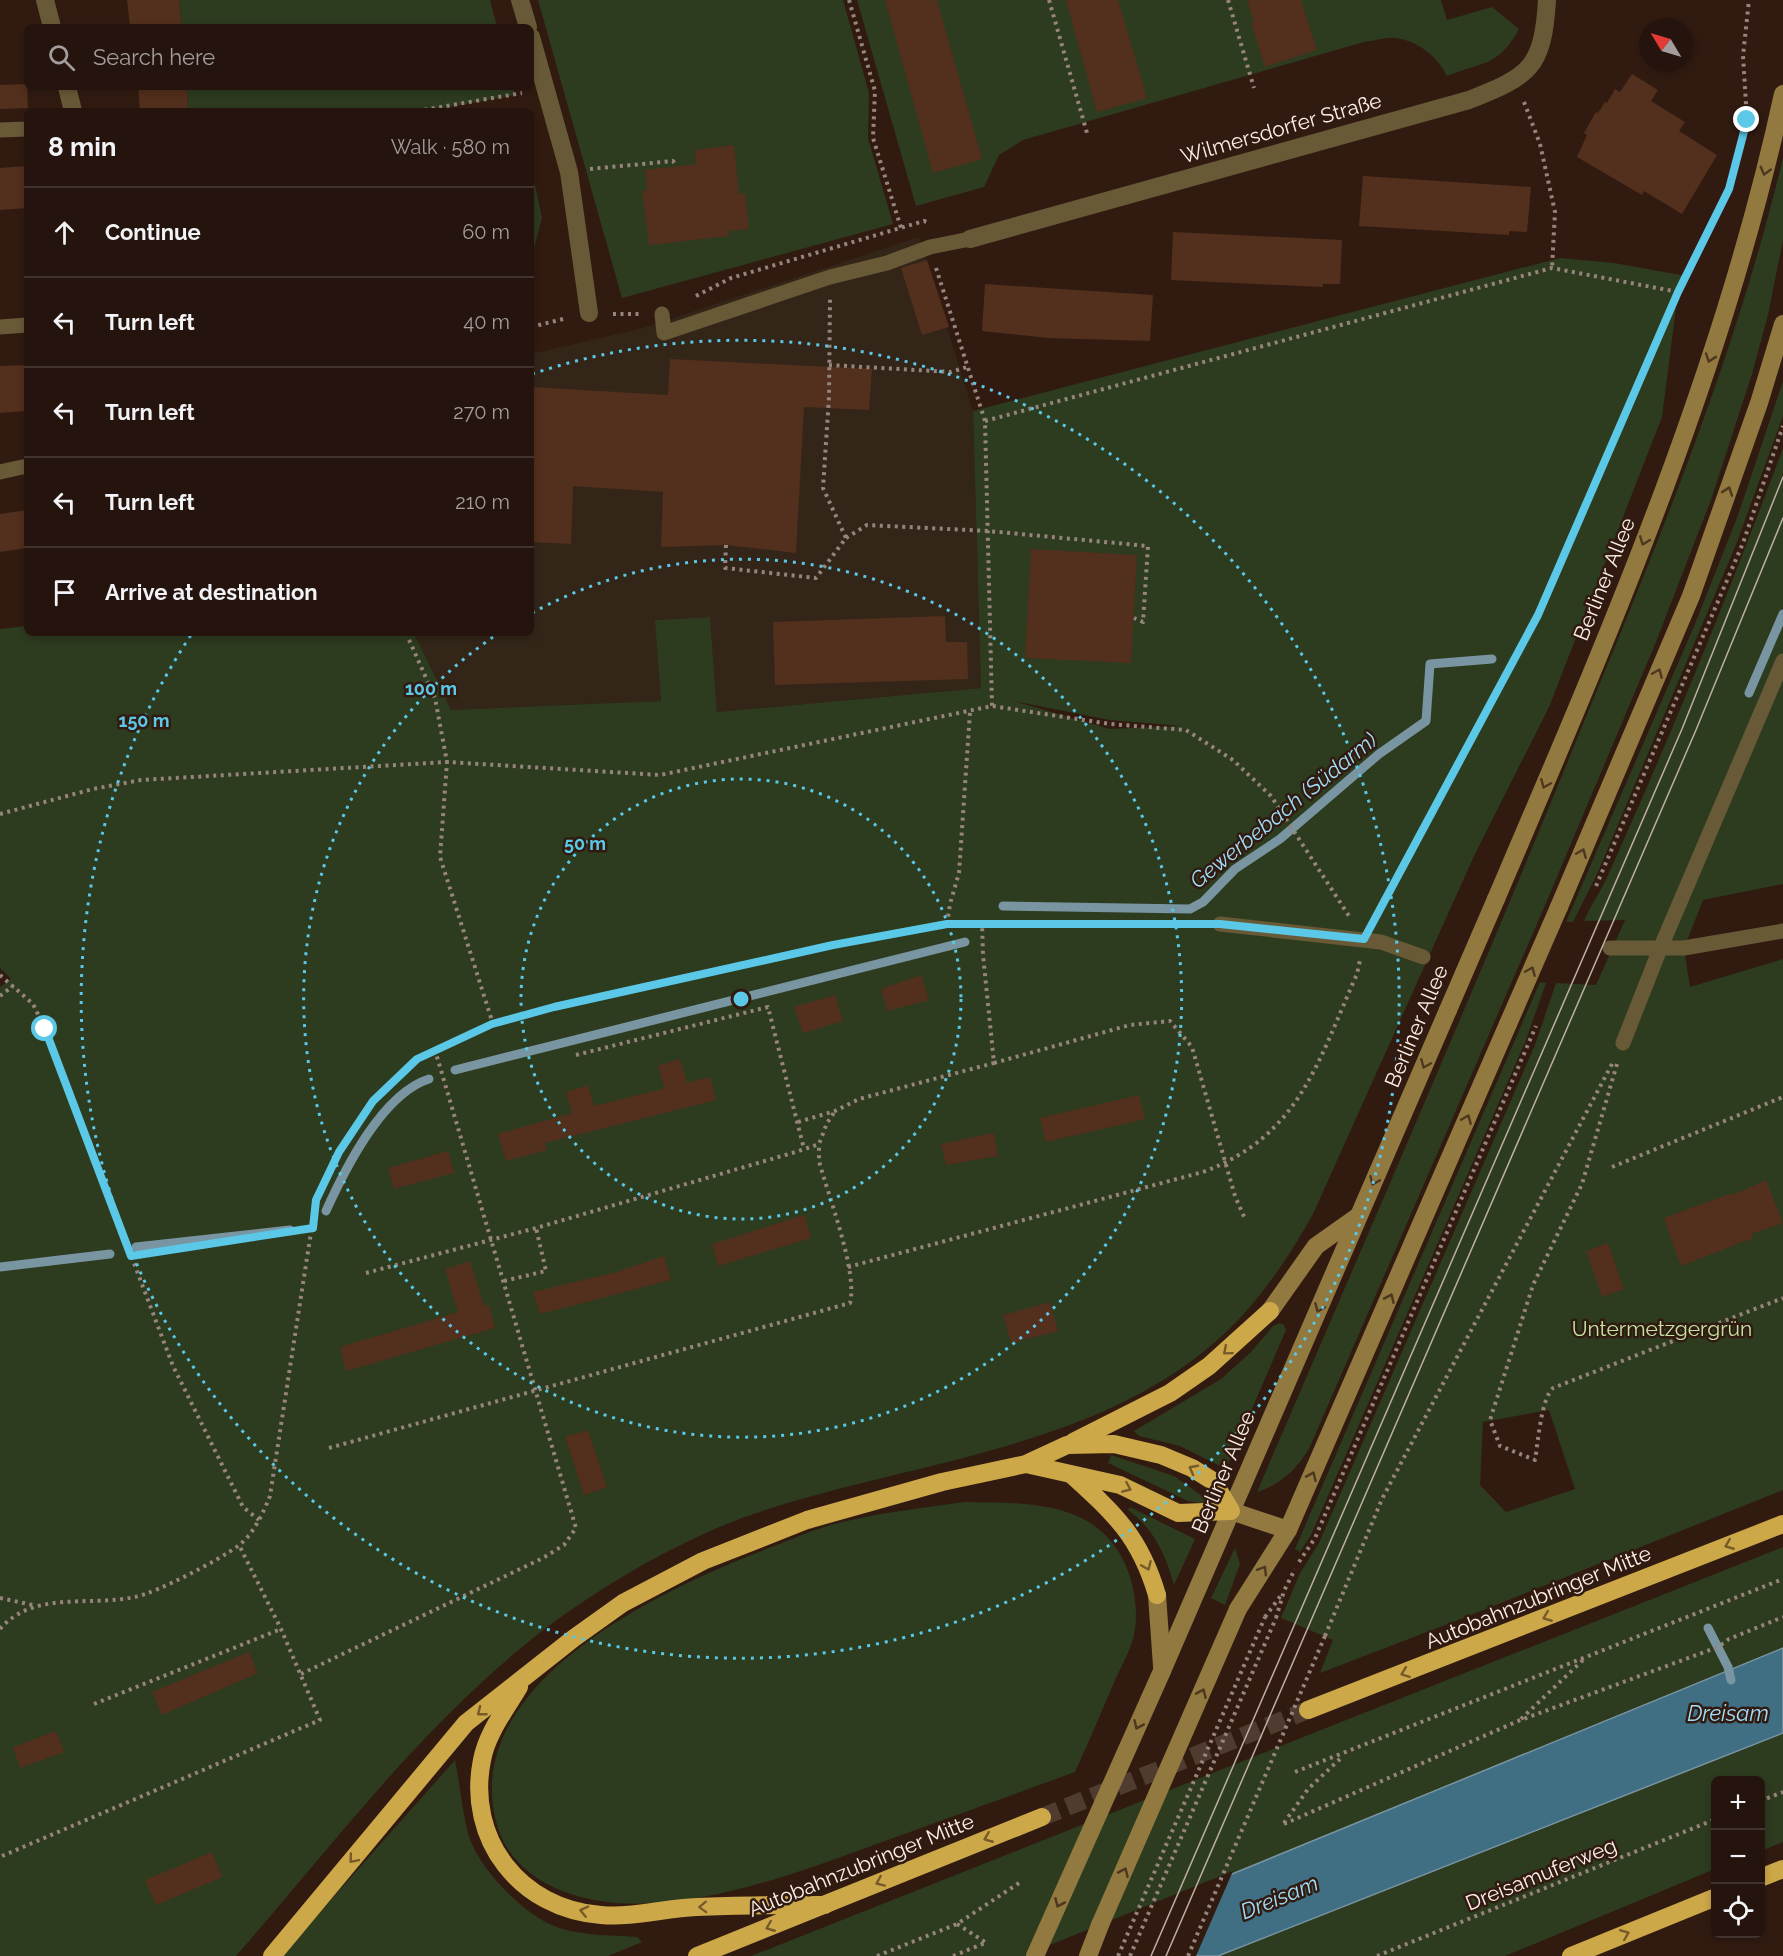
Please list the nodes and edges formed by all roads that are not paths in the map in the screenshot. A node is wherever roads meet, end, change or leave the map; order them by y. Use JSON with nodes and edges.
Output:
{"nodes":[{"id":1,"x":45,"y":0,"type":"edge"},
{"id":2,"x":520,"y":0,"type":"edge"},
{"id":3,"x":1547,"y":0,"type":"edge"},
{"id":4,"x":51,"y":24,"type":"edge"},
{"id":5,"x":527,"y":24,"type":"edge"},
{"id":6,"x":534,"y":47,"type":"edge"},
{"id":7,"x":68,"y":90,"type":"edge"},
{"id":8,"x":1783,"y":94,"type":"edge"},
{"id":9,"x":72,"y":108,"type":"edge"},
{"id":10,"x":24,"y":129,"type":"edge"},
{"id":11,"x":0,"y":130,"type":"edge"},
{"id":12,"x":970,"y":239,"type":"joint"},
{"id":13,"x":589,"y":313,"type":"road end"},
{"id":14,"x":662,"y":314,"type":"dead end"},
{"id":15,"x":1783,"y":324,"type":"edge"},
{"id":16,"x":24,"y":325,"type":"edge"},
{"id":17,"x":0,"y":327,"type":"edge"},
{"id":18,"x":24,"y":467,"type":"edge"},
{"id":19,"x":0,"y":472,"type":"edge"},
{"id":20,"x":1783,"y":661,"type":"edge"},
{"id":21,"x":1220,"y":924,"type":"road end"},
{"id":22,"x":1783,"y":932,"type":"edge"},
{"id":23,"x":1610,"y":948,"type":"dead end"},
{"id":24,"x":1660,"y":949,"type":"junction"},
{"id":25,"x":1423,"y":957,"type":"dead end"},
{"id":26,"x":1623,"y":1043,"type":"road end"},
{"id":27,"x":1359,"y":1216,"type":"junction"},
{"id":28,"x":1270,"y":1311,"type":"joint"},
{"id":29,"x":1067,"y":1445,"type":"junction"},
{"id":30,"x":1026,"y":1464,"type":"junction"},
{"id":31,"x":1071,"y":1474,"type":"junction"},
{"id":32,"x":1231,"y":1511,"type":"junction"},
{"id":33,"x":1783,"y":1524,"type":"edge"},
{"id":34,"x":1288,"y":1530,"type":"junction"},
{"id":35,"x":1157,"y":1594,"type":"joint"},
{"id":36,"x":1162,"y":1671,"type":"junction"},
{"id":37,"x":526,"y":1676,"type":"junction"},
{"id":38,"x":1308,"y":1710,"type":"tunnel mouth"},
{"id":39,"x":1042,"y":1817,"type":"tunnel mouth"},
{"id":40,"x":1783,"y":1869,"type":"edge"},
{"id":41,"x":1765,"y":1876,"type":"edge"},
{"id":42,"x":1711,"y":1899,"type":"edge"},
{"id":43,"x":825,"y":1905,"type":"junction"},
{"id":44,"x":272,"y":1956,"type":"edge"},
{"id":45,"x":697,"y":1956,"type":"edge"},
{"id":46,"x":1035,"y":1956,"type":"edge"},
{"id":47,"x":1088,"y":1956,"type":"edge"},
{"id":48,"x":1571,"y":1956,"type":"edge"}],
"edges":[{"from":1,"to":4,"type":"street"},
{"from":2,"to":5,"type":"street"},
{"from":3,"to":12,"type":"street","name":"Wilmersdorfer Straße"},
{"from":6,"to":13,"type":"street"},
{"from":7,"to":9,"type":"street"},
{"from":8,"to":27,"type":"main road","name":"Berliner Allee","one_way":true,"bridge":true},
{"from":10,"to":11,"type":"lane"},
{"from":12,"to":14,"type":"lane"},
{"from":34,"to":15,"type":"main road","one_way":true,"bridge":true},
{"from":16,"to":17,"type":"lane"},
{"from":18,"to":19,"type":"lane"},
{"from":20,"to":24,"type":"lane"},
{"from":21,"to":25,"type":"lane"},
{"from":22,"to":24,"type":"lane"},
{"from":23,"to":24,"type":"lane"},
{"from":24,"to":26,"type":"lane"},
{"from":27,"to":28,"type":"main road"},
{"from":27,"to":32,"type":"main road","name":"Berliner Allee","one_way":true},
{"from":28,"to":29,"type":"highway","one_way":true},
{"from":29,"to":30,"type":"highway"},
{"from":32,"to":29,"type":"highway","one_way":true},
{"from":30,"to":31,"type":"highway"},
{"from":30,"to":37,"type":"highway"},
{"from":31,"to":32,"type":"highway","one_way":true},
{"from":31,"to":35,"type":"highway","one_way":true},
{"from":32,"to":34,"type":"main road"},
{"from":32,"to":36,"type":"main road","name":"Berliner Allee"},
{"from":33,"to":38,"type":"highway","name":"Autobahnzubringer Mitte","one_way":true},
{"from":47,"to":34,"type":"main road","one_way":true,"bridge":true},
{"from":35,"to":36,"type":"main road"},
{"from":36,"to":46,"type":"main road","name":"Berliner Allee","one_way":true,"bridge":true},
{"from":43,"to":37,"type":"highway","one_way":true},
{"from":37,"to":44,"type":"highway","one_way":true},
{"from":39,"to":43,"type":"highway","name":"Autobahnzubringer Mitte","one_way":true},
{"from":40,"to":41,"type":"highway"},
{"from":48,"to":42,"type":"highway","one_way":true},
{"from":43,"to":45,"type":"highway","name":"Autobahnzubringer Mitte","one_way":true}]}
